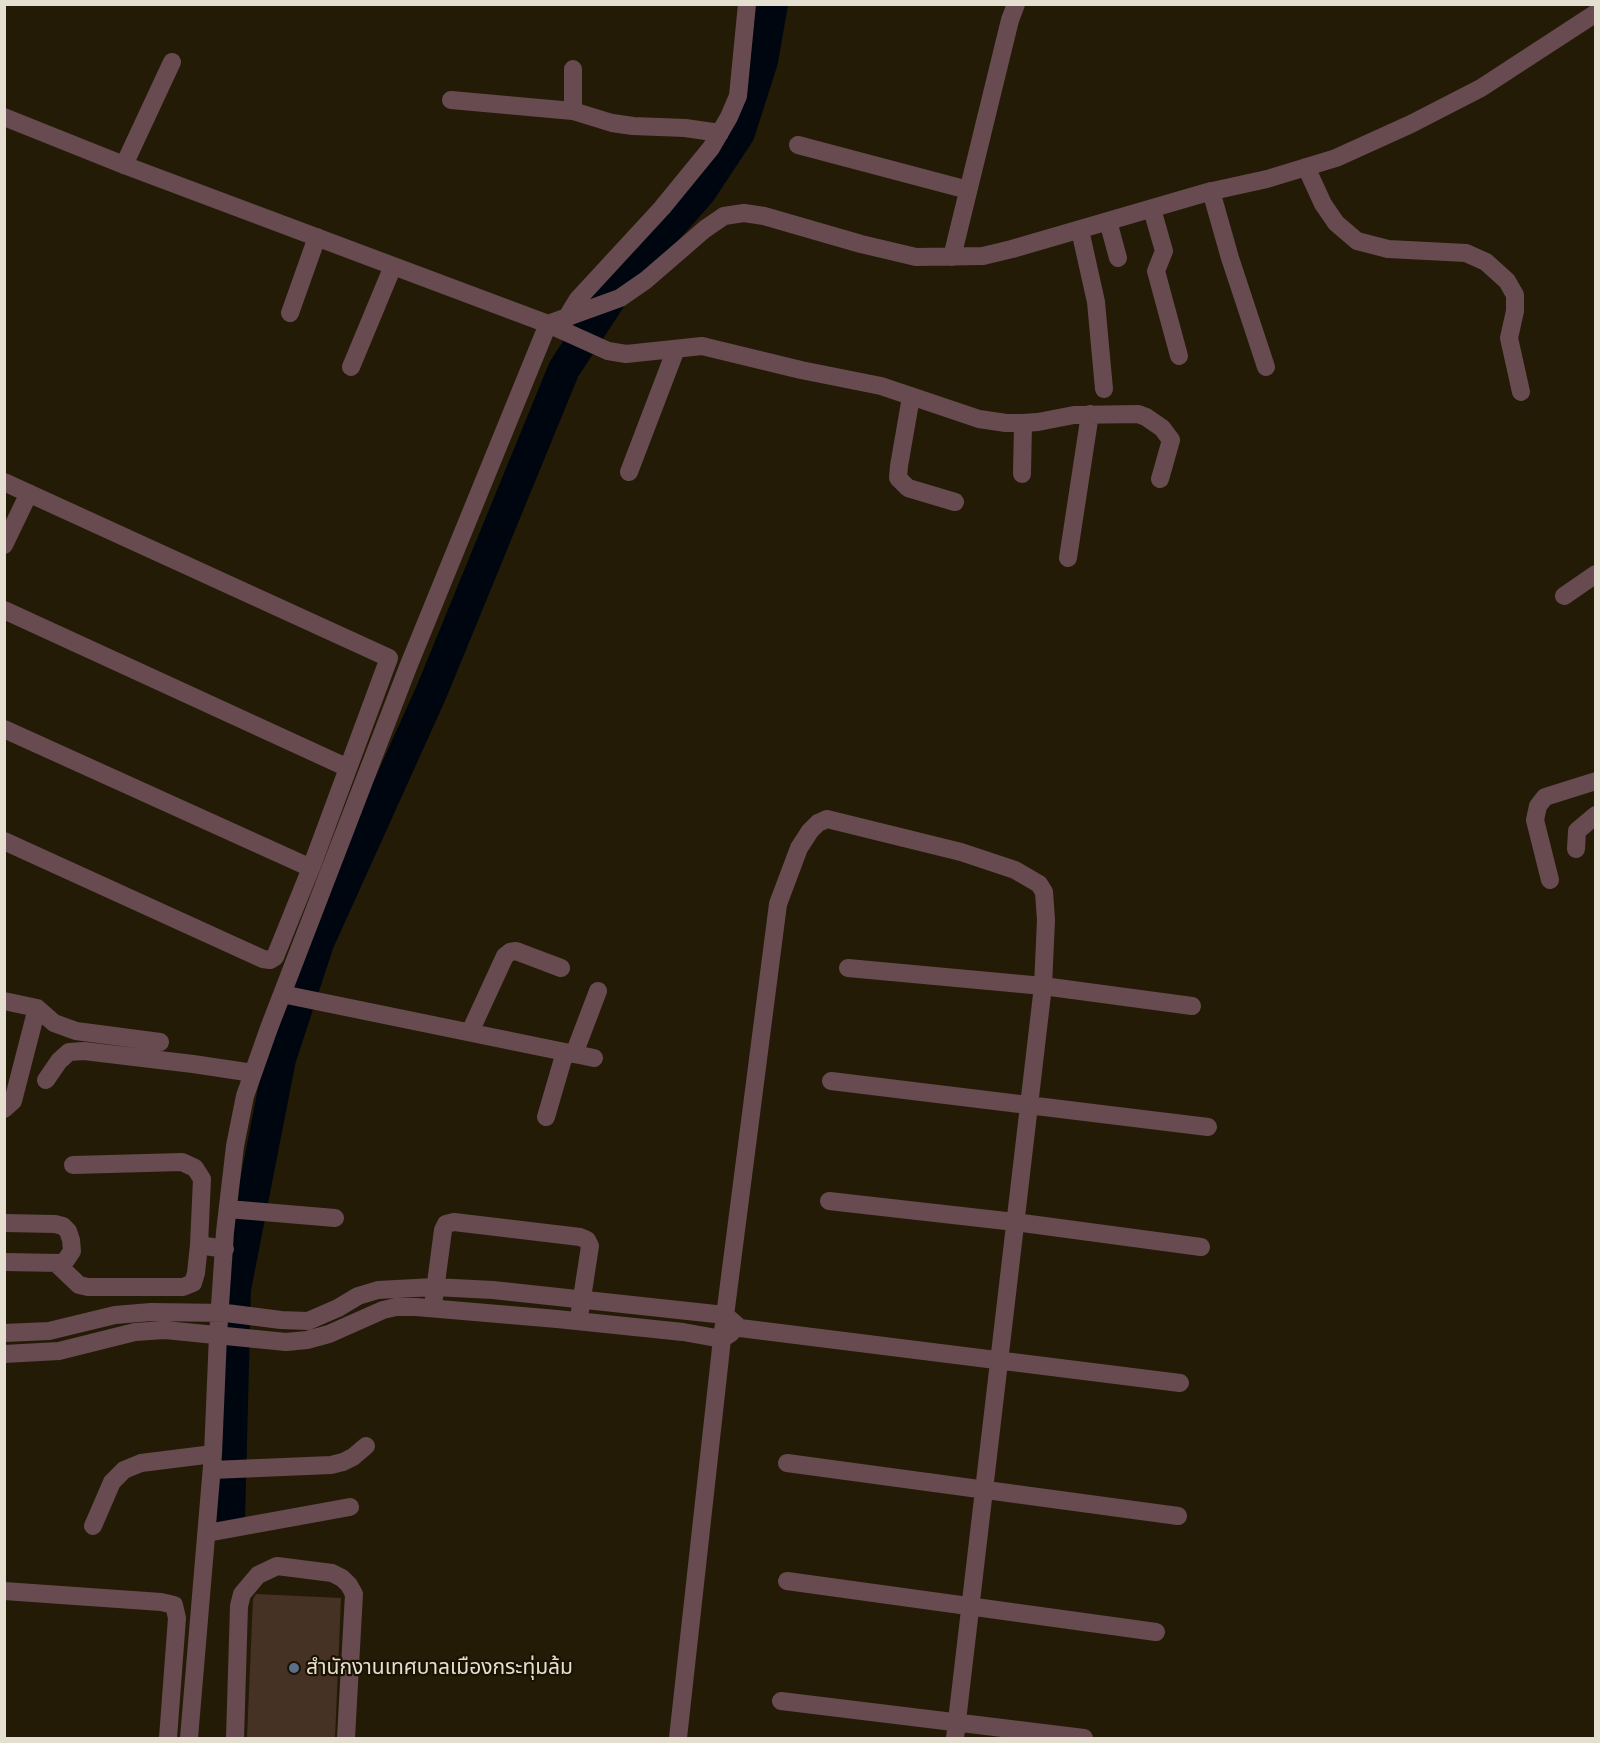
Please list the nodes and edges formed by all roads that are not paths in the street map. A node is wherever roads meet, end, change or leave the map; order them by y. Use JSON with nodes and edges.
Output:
{"nodes":[{"id":1,"x":747,"y":4,"type":"edge"},
{"id":2,"x":1016,"y":4,"type":"edge"},
{"id":3,"x":1596,"y":13,"type":"edge"},
{"id":4,"x":172,"y":63,"type":"dead end"},
{"id":5,"x":573,"y":69,"type":"dead end"},
{"id":6,"x":451,"y":100,"type":"dead end"},
{"id":7,"x":573,"y":111,"type":"junction"},
{"id":8,"x":4,"y":117,"type":"edge"},
{"id":9,"x":720,"y":133,"type":"junction"},
{"id":10,"x":798,"y":145,"type":"dead end"},
{"id":11,"x":124,"y":165,"type":"junction"},
{"id":12,"x":1306,"y":167,"type":"junction"},
{"id":13,"x":968,"y":190,"type":"junction"},
{"id":14,"x":1212,"y":191,"type":"junction"},
{"id":15,"x":1152,"y":208,"type":"junction"},
{"id":16,"x":1107,"y":221,"type":"junction"},
{"id":17,"x":1080,"y":230,"type":"junction"},
{"id":18,"x":317,"y":237,"type":"junction"},
{"id":19,"x":951,"y":257,"type":"junction"},
{"id":20,"x":1118,"y":258,"type":"dead end"},
{"id":21,"x":393,"y":266,"type":"junction"},
{"id":22,"x":290,"y":313,"type":"dead end"},
{"id":23,"x":572,"y":321,"type":"junction"},
{"id":24,"x":548,"y":324,"type":"junction"},
{"id":25,"x":676,"y":349,"type":"junction"},
{"id":26,"x":1179,"y":356,"type":"dead end"},
{"id":27,"x":351,"y":367,"type":"dead end"},
{"id":28,"x":1266,"y":367,"type":"dead end"},
{"id":29,"x":1104,"y":389,"type":"dead end"},
{"id":30,"x":1521,"y":392,"type":"dead end"},
{"id":31,"x":911,"y":397,"type":"junction"},
{"id":32,"x":1090,"y":414,"type":"junction"},
{"id":33,"x":1023,"y":423,"type":"junction"},
{"id":34,"x":630,"y":472,"type":"dead end"},
{"id":35,"x":1022,"y":474,"type":"dead end"},
{"id":36,"x":1160,"y":479,"type":"dead end"},
{"id":37,"x":4,"y":482,"type":"edge"},
{"id":38,"x":28,"y":493,"type":"junction"},
{"id":39,"x":955,"y":502,"type":"dead end"},
{"id":40,"x":4,"y":545,"type":"edge"},
{"id":41,"x":1068,"y":558,"type":"dead end"},
{"id":42,"x":1596,"y":573,"type":"edge"},
{"id":43,"x":1564,"y":596,"type":"dead end"},
{"id":44,"x":4,"y":610,"type":"edge"},
{"id":45,"x":4,"y":729,"type":"edge"},
{"id":46,"x":348,"y":768,"type":"junction"},
{"id":47,"x":1596,"y":781,"type":"edge"},
{"id":48,"x":1596,"y":815,"type":"edge"},
{"id":49,"x":4,"y":841,"type":"edge"},
{"id":50,"x":1576,"y":849,"type":"dead end"},
{"id":51,"x":311,"y":868,"type":"junction"},
{"id":52,"x":1550,"y":880,"type":"dead end"},
{"id":53,"x":561,"y":968,"type":"dead end"},
{"id":54,"x":848,"y":968,"type":"dead end"},
{"id":55,"x":1043,"y":986,"type":"junction"},
{"id":56,"x":598,"y":991,"type":"dead end"},
{"id":57,"x":286,"y":995,"type":"junction"},
{"id":58,"x":4,"y":1001,"type":"edge"},
{"id":59,"x":1192,"y":1006,"type":"dead end"},
{"id":60,"x":37,"y":1008,"type":"junction"},
{"id":61,"x":470,"y":1032,"type":"junction"},
{"id":62,"x":160,"y":1042,"type":"dead end"},
{"id":63,"x":570,"y":1053,"type":"junction"},
{"id":64,"x":594,"y":1058,"type":"dead end"},
{"id":65,"x":253,"y":1073,"type":"junction"},
{"id":66,"x":46,"y":1080,"type":"dead end"},
{"id":67,"x":831,"y":1081,"type":"dead end"},
{"id":68,"x":1029,"y":1105,"type":"junction"},
{"id":69,"x":4,"y":1109,"type":"edge"},
{"id":70,"x":546,"y":1117,"type":"dead end"},
{"id":71,"x":1208,"y":1127,"type":"dead end"},
{"id":72,"x":73,"y":1165,"type":"dead end"},
{"id":73,"x":829,"y":1201,"type":"dead end"},
{"id":74,"x":244,"y":1210,"type":"junction"},
{"id":75,"x":335,"y":1218,"type":"dead end"},
{"id":76,"x":1015,"y":1222,"type":"junction"},
{"id":77,"x":4,"y":1223,"type":"edge"},
{"id":78,"x":199,"y":1245,"type":"junction"},
{"id":79,"x":1202,"y":1247,"type":"dead end"},
{"id":80,"x":225,"y":1249,"type":"junction"},
{"id":81,"x":4,"y":1262,"type":"edge"},
{"id":82,"x":57,"y":1264,"type":"junction"},
{"id":83,"x":434,"y":1287,"type":"junction"},
{"id":84,"x":581,"y":1300,"type":"junction"},
{"id":85,"x":433,"y":1309,"type":"junction"},
{"id":86,"x":224,"y":1313,"type":"junction"},
{"id":87,"x":725,"y":1315,"type":"junction"},
{"id":88,"x":578,"y":1321,"type":"junction"},
{"id":89,"x":740,"y":1328,"type":"junction"},
{"id":90,"x":4,"y":1333,"type":"edge"},
{"id":91,"x":221,"y":1336,"type":"junction"},
{"id":92,"x":722,"y":1339,"type":"junction"},
{"id":93,"x":4,"y":1354,"type":"edge"},
{"id":94,"x":998,"y":1359,"type":"junction"},
{"id":95,"x":1180,"y":1383,"type":"dead end"},
{"id":96,"x":366,"y":1446,"type":"dead end"},
{"id":97,"x":787,"y":1463,"type":"dead end"},
{"id":98,"x":223,"y":1465,"type":"junction"},
{"id":99,"x":983,"y":1489,"type":"junction"},
{"id":100,"x":350,"y":1507,"type":"dead end"},
{"id":101,"x":1178,"y":1516,"type":"dead end"},
{"id":102,"x":93,"y":1526,"type":"dead end"},
{"id":103,"x":207,"y":1533,"type":"junction"},
{"id":104,"x":787,"y":1581,"type":"dead end"},
{"id":105,"x":4,"y":1592,"type":"edge"},
{"id":106,"x":970,"y":1607,"type":"junction"},
{"id":107,"x":1156,"y":1632,"type":"dead end"},
{"id":108,"x":781,"y":1701,"type":"dead end"},
{"id":109,"x":956,"y":1731,"type":"edge"},
{"id":110,"x":168,"y":1738,"type":"edge"},
{"id":111,"x":189,"y":1738,"type":"edge"},
{"id":112,"x":235,"y":1738,"type":"edge"},
{"id":113,"x":346,"y":1738,"type":"edge"},
{"id":114,"x":678,"y":1738,"type":"edge"},
{"id":115,"x":1084,"y":1738,"type":"edge"}],
"edges":[{"from":1,"to":9,"type":"street"},
{"from":2,"to":13,"type":"street"},
{"from":3,"to":12,"type":"street"},
{"from":4,"to":11,"type":"street"},
{"from":5,"to":7,"type":"street"},
{"from":6,"to":7,"type":"street"},
{"from":7,"to":9,"type":"street"},
{"from":8,"to":11,"type":"street"},
{"from":9,"to":23,"type":"street"},
{"from":10,"to":13,"type":"street"},
{"from":11,"to":18,"type":"street"},
{"from":12,"to":14,"type":"street"},
{"from":12,"to":30,"type":"street"},
{"from":13,"to":19,"type":"street"},
{"from":14,"to":15,"type":"street"},
{"from":14,"to":28,"type":"street"},
{"from":15,"to":16,"type":"street"},
{"from":15,"to":26,"type":"street"},
{"from":16,"to":17,"type":"street"},
{"from":16,"to":20,"type":"street"},
{"from":17,"to":19,"type":"street"},
{"from":17,"to":29,"type":"street"},
{"from":18,"to":21,"type":"street"},
{"from":18,"to":22,"type":"street"},
{"from":19,"to":23,"type":"street"},
{"from":21,"to":24,"type":"street"},
{"from":21,"to":27,"type":"street"},
{"from":23,"to":24,"type":"street"},
{"from":23,"to":25,"type":"street"},
{"from":24,"to":57,"type":"street"},
{"from":25,"to":31,"type":"street"},
{"from":25,"to":34,"type":"street"},
{"from":31,"to":33,"type":"street"},
{"from":31,"to":39,"type":"street"},
{"from":32,"to":33,"type":"street"},
{"from":32,"to":36,"type":"street"},
{"from":32,"to":41,"type":"street"},
{"from":33,"to":35,"type":"street"},
{"from":37,"to":38,"type":"street"},
{"from":38,"to":40,"type":"street"},
{"from":38,"to":46,"type":"street"},
{"from":42,"to":43,"type":"street"},
{"from":44,"to":46,"type":"street"},
{"from":45,"to":51,"type":"street"},
{"from":46,"to":51,"type":"street"},
{"from":47,"to":52,"type":"street"},
{"from":48,"to":50,"type":"street"},
{"from":49,"to":51,"type":"street"},
{"from":53,"to":61,"type":"street"},
{"from":54,"to":55,"type":"street"},
{"from":55,"to":59,"type":"street"},
{"from":55,"to":68,"type":"street"},
{"from":55,"to":87,"type":"street"},
{"from":56,"to":63,"type":"street"},
{"from":57,"to":61,"type":"street"},
{"from":57,"to":65,"type":"street"},
{"from":58,"to":60,"type":"street"},
{"from":60,"to":62,"type":"street"},
{"from":60,"to":69,"type":"street"},
{"from":61,"to":63,"type":"street"},
{"from":63,"to":64,"type":"street"},
{"from":63,"to":70,"type":"street"},
{"from":65,"to":66,"type":"street"},
{"from":65,"to":74,"type":"street"},
{"from":67,"to":68,"type":"street"},
{"from":68,"to":71,"type":"street"},
{"from":68,"to":76,"type":"street"},
{"from":72,"to":78,"type":"street"},
{"from":73,"to":76,"type":"street"},
{"from":74,"to":75,"type":"street"},
{"from":74,"to":80,"type":"street"},
{"from":76,"to":79,"type":"street"},
{"from":76,"to":94,"type":"street"},
{"from":77,"to":82,"type":"street"},
{"from":78,"to":80,"type":"street"},
{"from":78,"to":82,"type":"street"},
{"from":80,"to":86,"type":"street"},
{"from":81,"to":82,"type":"street"},
{"from":83,"to":84,"type":"street"},
{"from":83,"to":84,"type":"street"},
{"from":83,"to":85,"type":"street"},
{"from":83,"to":86,"type":"street"},
{"from":84,"to":87,"type":"street"},
{"from":84,"to":88,"type":"street"},
{"from":85,"to":88,"type":"street"},
{"from":85,"to":91,"type":"street"},
{"from":86,"to":90,"type":"street"},
{"from":86,"to":91,"type":"street"},
{"from":87,"to":89,"type":"street"},
{"from":87,"to":92,"type":"street"},
{"from":88,"to":92,"type":"street"},
{"from":89,"to":92,"type":"street"},
{"from":89,"to":94,"type":"street"},
{"from":91,"to":93,"type":"street"},
{"from":91,"to":98,"type":"street"},
{"from":92,"to":114,"type":"street"},
{"from":94,"to":95,"type":"street"},
{"from":94,"to":99,"type":"street"},
{"from":96,"to":98,"type":"street"},
{"from":97,"to":99,"type":"street"},
{"from":98,"to":102,"type":"street"},
{"from":98,"to":103,"type":"street"},
{"from":99,"to":101,"type":"street"},
{"from":99,"to":106,"type":"street"},
{"from":100,"to":103,"type":"street"},
{"from":103,"to":111,"type":"street"},
{"from":104,"to":106,"type":"street"},
{"from":105,"to":110,"type":"street"},
{"from":106,"to":107,"type":"street"},
{"from":106,"to":109,"type":"street"},
{"from":108,"to":109,"type":"street"},
{"from":109,"to":115,"type":"street"},
{"from":112,"to":113,"type":"street"}]}
